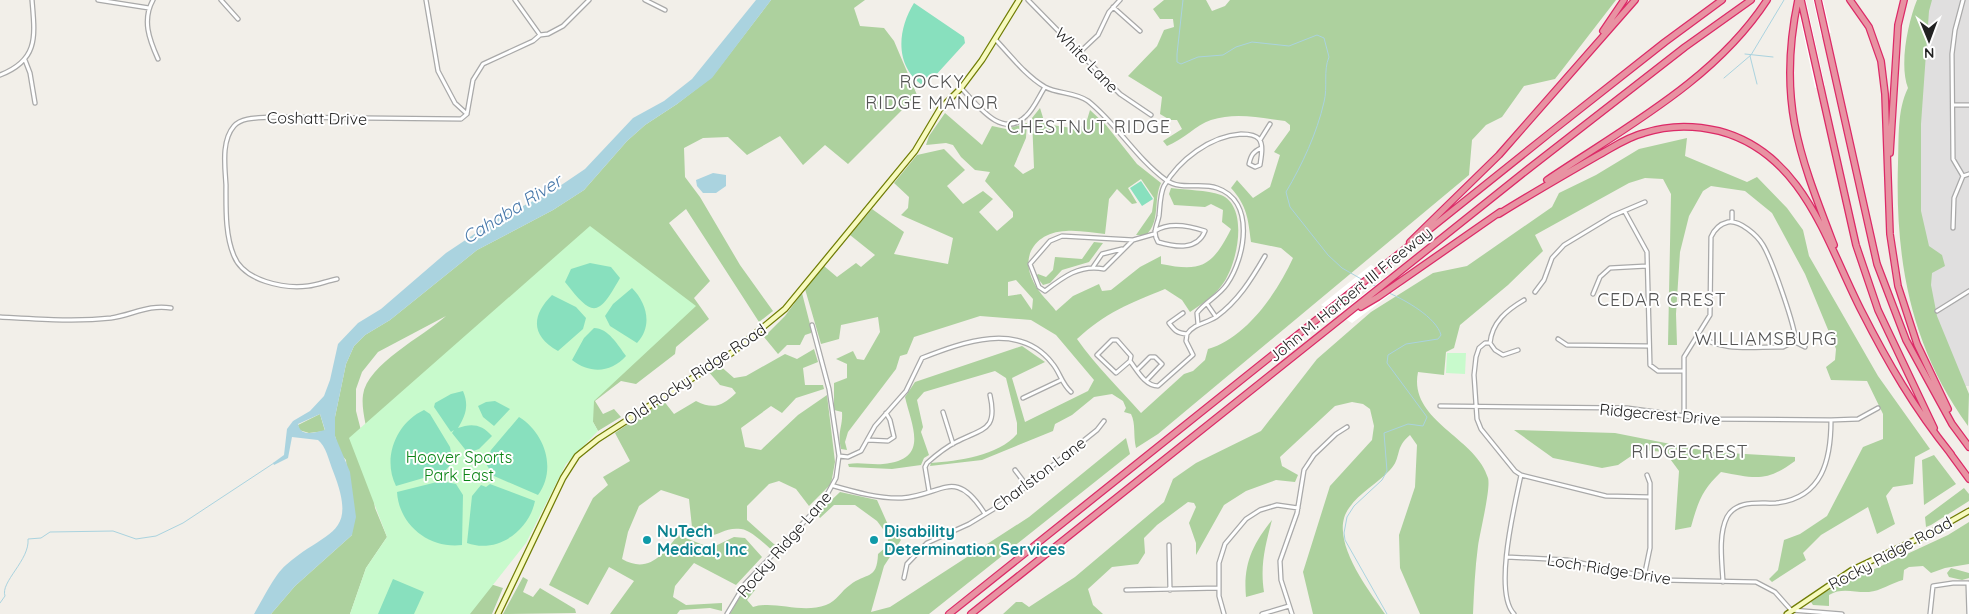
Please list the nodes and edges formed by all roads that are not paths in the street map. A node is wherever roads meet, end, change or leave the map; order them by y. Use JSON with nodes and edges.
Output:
{"nodes":[{"id":1,"x":32,"y":0,"type":"edge"},
{"id":2,"x":98,"y":0,"type":"edge"},
{"id":3,"x":153,"y":0,"type":"edge"},
{"id":4,"x":221,"y":0,"type":"edge"},
{"id":5,"x":426,"y":0,"type":"edge"},
{"id":6,"x":515,"y":0,"type":"edge"},
{"id":7,"x":590,"y":0,"type":"edge"},
{"id":8,"x":645,"y":0,"type":"edge"},
{"id":9,"x":1019,"y":0,"type":"edge"},
{"id":10,"x":1028,"y":0,"type":"edge"},
{"id":11,"x":1120,"y":0,"type":"edge"},
{"id":12,"x":1624,"y":0,"type":"edge"},
{"id":13,"x":1635,"y":0,"type":"edge"},
{"id":14,"x":1722,"y":0,"type":"edge"},
{"id":15,"x":1751,"y":0,"type":"edge"},
{"id":16,"x":1767,"y":0,"type":"edge"},
{"id":17,"x":1800,"y":0,"type":"edge"},
{"id":18,"x":1818,"y":0,"type":"edge"},
{"id":19,"x":1850,"y":0,"type":"edge"},
{"id":20,"x":1904,"y":0,"type":"edge"},
{"id":21,"x":1963,"y":0,"type":"edge"},
{"id":22,"x":1113,"y":7,"type":"junction"},
{"id":23,"x":149,"y":8,"type":"junction"},
{"id":24,"x":665,"y":10,"type":"dead end"},
{"id":25,"x":238,"y":19,"type":"dead end"},
{"id":26,"x":1140,"y":31,"type":"dead end"},
{"id":27,"x":540,"y":35,"type":"junction"},
{"id":28,"x":995,"y":39,"type":"junction"},
{"id":29,"x":1589,"y":51,"type":"junction"},
{"id":30,"x":1080,"y":52,"type":"junction"},
{"id":31,"x":158,"y":58,"type":"dead end"},
{"id":32,"x":25,"y":60,"type":"junction"},
{"id":33,"x":0,"y":75,"type":"edge"},
{"id":34,"x":1045,"y":87,"type":"junction"},
{"id":35,"x":961,"y":88,"type":"junction"},
{"id":36,"x":35,"y":103,"type":"dead end"},
{"id":37,"x":1953,"y":105,"type":"junction"},
{"id":38,"x":1969,"y":105,"type":"edge"},
{"id":39,"x":467,"y":114,"type":"junction"},
{"id":40,"x":1151,"y":115,"type":"dead end"},
{"id":41,"x":1270,"y":124,"type":"dead end"},
{"id":42,"x":1260,"y":140,"type":"junction"},
{"id":43,"x":1261,"y":148,"type":"junction"},
{"id":44,"x":1969,"y":174,"type":"edge"},
{"id":45,"x":1963,"y":176,"type":"junction"},
{"id":46,"x":1168,"y":181,"type":"junction"},
{"id":47,"x":1888,"y":183,"type":"junction"},
{"id":48,"x":1645,"y":202,"type":"dead end"},
{"id":49,"x":1626,"y":212,"type":"junction"},
{"id":50,"x":1732,"y":212,"type":"dead end"},
{"id":51,"x":1499,"y":214,"type":"junction"},
{"id":52,"x":1732,"y":222,"type":"junction"},
{"id":53,"x":1953,"y":228,"type":"dead end"},
{"id":54,"x":1155,"y":232,"type":"junction"},
{"id":55,"x":1133,"y":240,"type":"junction"},
{"id":56,"x":1122,"y":249,"type":"junction"},
{"id":57,"x":1265,"y":256,"type":"dead end"},
{"id":58,"x":1386,"y":265,"type":"junction"},
{"id":59,"x":1647,"y":266,"type":"junction"},
{"id":60,"x":1092,"y":267,"type":"junction"},
{"id":61,"x":337,"y":279,"type":"dead end"},
{"id":62,"x":1848,"y":281,"type":"junction"},
{"id":63,"x":1969,"y":291,"type":"edge"},
{"id":64,"x":1535,"y":292,"type":"dead end"},
{"id":65,"x":1593,"y":294,"type":"dead end"},
{"id":66,"x":1524,"y":300,"type":"dead end"},
{"id":67,"x":1208,"y":304,"type":"junction"},
{"id":68,"x":171,"y":308,"type":"dead end"},
{"id":69,"x":1937,"y":311,"type":"dead end"},
{"id":70,"x":1183,"y":313,"type":"dead end"},
{"id":71,"x":1346,"y":316,"type":"junction"},
{"id":72,"x":1216,"y":317,"type":"junction"},
{"id":73,"x":0,"y":318,"type":"edge"},
{"id":74,"x":1198,"y":324,"type":"junction"},
{"id":75,"x":812,"y":325,"type":"dead end"},
{"id":76,"x":1187,"y":334,"type":"junction"},
{"id":77,"x":1699,"y":335,"type":"junction"},
{"id":78,"x":1558,"y":339,"type":"dead end"},
{"id":79,"x":1793,"y":340,"type":"junction"},
{"id":80,"x":1490,"y":343,"type":"junction"},
{"id":81,"x":1648,"y":346,"type":"junction"},
{"id":82,"x":1805,"y":347,"type":"dead end"},
{"id":83,"x":1518,"y":350,"type":"dead end"},
{"id":84,"x":1130,"y":361,"type":"junction"},
{"id":85,"x":1137,"y":370,"type":"junction"},
{"id":86,"x":1684,"y":371,"type":"junction"},
{"id":87,"x":1061,"y":380,"type":"junction"},
{"id":88,"x":1146,"y":382,"type":"junction"},
{"id":89,"x":1071,"y":392,"type":"dead end"},
{"id":90,"x":990,"y":394,"type":"dead end"},
{"id":91,"x":1023,"y":398,"type":"dead end"},
{"id":92,"x":1440,"y":406,"type":"dead end"},
{"id":93,"x":1475,"y":407,"type":"junction"},
{"id":94,"x":1878,"y":408,"type":"dead end"},
{"id":95,"x":943,"y":412,"type":"dead end"},
{"id":96,"x":886,"y":413,"type":"junction"},
{"id":97,"x":1684,"y":416,"type":"junction"},
{"id":98,"x":1830,"y":420,"type":"junction"},
{"id":99,"x":1104,"y":421,"type":"dead end"},
{"id":100,"x":1347,"y":428,"type":"dead end"},
{"id":101,"x":1959,"y":433,"type":"junction"},
{"id":102,"x":868,"y":440,"type":"junction"},
{"id":103,"x":952,"y":444,"type":"junction"},
{"id":104,"x":1969,"y":447,"type":"edge"},
{"id":105,"x":1951,"y":454,"type":"junction"},
{"id":106,"x":839,"y":456,"type":"junction"},
{"id":107,"x":1015,"y":470,"type":"dead end"},
{"id":108,"x":1521,"y":475,"type":"junction"},
{"id":109,"x":1647,"y":475,"type":"dead end"},
{"id":110,"x":1969,"y":479,"type":"edge"},
{"id":111,"x":834,"y":486,"type":"junction"},
{"id":112,"x":1027,"y":486,"type":"junction"},
{"id":113,"x":929,"y":492,"type":"junction"},
{"id":114,"x":1650,"y":497,"type":"junction"},
{"id":115,"x":1298,"y":508,"type":"junction"},
{"id":116,"x":1969,"y":510,"type":"edge"},
{"id":117,"x":985,"y":514,"type":"junction"},
{"id":118,"x":1170,"y":545,"type":"dead end"},
{"id":119,"x":1507,"y":556,"type":"junction"},
{"id":120,"x":1644,"y":577,"type":"junction"},
{"id":121,"x":904,"y":578,"type":"dead end"},
{"id":122,"x":1723,"y":582,"type":"junction"},
{"id":123,"x":1219,"y":588,"type":"junction"},
{"id":124,"x":1126,"y":590,"type":"dead end"},
{"id":125,"x":1170,"y":590,"type":"junction"},
{"id":126,"x":1289,"y":606,"type":"junction"},
{"id":127,"x":1791,"y":610,"type":"junction"},
{"id":128,"x":498,"y":614,"type":"edge"},
{"id":129,"x":727,"y":614,"type":"edge"},
{"id":130,"x":949,"y":614,"type":"edge"},
{"id":131,"x":971,"y":614,"type":"edge"},
{"id":132,"x":1224,"y":614,"type":"edge"},
{"id":133,"x":1262,"y":614,"type":"edge"},
{"id":134,"x":1292,"y":614,"type":"edge"},
{"id":135,"x":1514,"y":614,"type":"edge"},
{"id":136,"x":1787,"y":614,"type":"edge"},
{"id":137,"x":1842,"y":614,"type":"edge"},
{"id":138,"x":1930,"y":614,"type":"edge"},
{"id":139,"x":1968,"y":614,"type":"edge"}],
"edges":[{"from":1,"to":32,"type":"street"},
{"from":2,"to":23,"type":"street"},
{"from":3,"to":23,"type":"street"},
{"from":4,"to":25,"type":"street"},
{"from":5,"to":39,"type":"street"},
{"from":6,"to":27,"type":"street"},
{"from":7,"to":27,"type":"street"},
{"from":8,"to":24,"type":"street"},
{"from":9,"to":28,"type":"street","name":"Old Rocky Ridge Road"},
{"from":10,"to":30,"type":"street","name":"White Lane"},
{"from":11,"to":22,"type":"street"},
{"from":12,"to":29,"type":"highway"},
{"from":13,"to":29,"type":"highway"},
{"from":14,"to":58,"type":"highway","name":"John M. Harbert III Freeway"},
{"from":15,"to":71,"type":"highway","name":"John M. Harbert III Freeway"},
{"from":16,"to":51,"type":"highway"},
{"from":17,"to":62,"type":"highway"},
{"from":17,"to":105,"type":"highway"},
{"from":18,"to":101,"type":"highway"},
{"from":19,"to":47,"type":"highway"},
{"from":20,"to":47,"type":"highway"},
{"from":21,"to":37,"type":"street"},
{"from":22,"to":26,"type":"street"},
{"from":22,"to":30,"type":"street"},
{"from":23,"to":31,"type":"street"},
{"from":27,"to":39,"type":"street"},
{"from":28,"to":34,"type":"street"},
{"from":28,"to":35,"type":"street","name":"Old Rocky Ridge Road"},
{"from":29,"to":58,"type":"highway"},
{"from":30,"to":40,"type":"street","name":"White Lane"},
{"from":32,"to":33,"type":"street"},
{"from":32,"to":36,"type":"street"},
{"from":34,"to":35,"type":"street"},
{"from":34,"to":46,"type":"street"},
{"from":35,"to":128,"type":"street","name":"Old Rocky Ridge Road"},
{"from":37,"to":38,"type":"street"},
{"from":37,"to":45,"type":"street"},
{"from":39,"to":61,"type":"street","name":"Coshatt Drive"},
{"from":41,"to":42,"type":"street"},
{"from":42,"to":43,"type":"street"},
{"from":42,"to":46,"type":"street"},
{"from":43,"to":43,"type":"street"},
{"from":44,"to":45,"type":"street"},
{"from":45,"to":53,"type":"street"},
{"from":46,"to":54,"type":"street"},
{"from":46,"to":67,"type":"street"},
{"from":47,"to":101,"type":"highway"},
{"from":48,"to":49,"type":"street"},
{"from":49,"to":59,"type":"street"},
{"from":49,"to":64,"type":"street"},
{"from":50,"to":52,"type":"street"},
{"from":51,"to":62,"type":"highway"},
{"from":51,"to":71,"type":"highway"},
{"from":52,"to":77,"type":"street"},
{"from":52,"to":79,"type":"street"},
{"from":54,"to":54,"type":"street"},
{"from":54,"to":55,"type":"street"},
{"from":55,"to":56,"type":"street"},
{"from":55,"to":60,"type":"street"},
{"from":56,"to":60,"type":"street"},
{"from":56,"to":60,"type":"street"},
{"from":57,"to":72,"type":"street"},
{"from":58,"to":130,"type":"highway","name":"John M. Harbert III Freeway"},
{"from":59,"to":65,"type":"street"},
{"from":59,"to":81,"type":"street"},
{"from":62,"to":105,"type":"highway"},
{"from":63,"to":69,"type":"street"},
{"from":66,"to":80,"type":"street"},
{"from":67,"to":72,"type":"street"},
{"from":67,"to":74,"type":"street"},
{"from":68,"to":73,"type":"street"},
{"from":70,"to":76,"type":"street"},
{"from":71,"to":131,"type":"highway","name":"John M. Harbert III Freeway"},
{"from":72,"to":74,"type":"street"},
{"from":74,"to":76,"type":"street"},
{"from":75,"to":106,"type":"street","name":"Rocky Ridge Lane"},
{"from":76,"to":88,"type":"street"},
{"from":77,"to":79,"type":"street"},
{"from":77,"to":86,"type":"street"},
{"from":78,"to":81,"type":"street"},
{"from":79,"to":82,"type":"street"},
{"from":80,"to":83,"type":"street"},
{"from":80,"to":93,"type":"street"},
{"from":81,"to":86,"type":"street"},
{"from":84,"to":84,"type":"street"},
{"from":84,"to":85,"type":"street"},
{"from":85,"to":88,"type":"street"},
{"from":85,"to":88,"type":"street"},
{"from":86,"to":97,"type":"street"},
{"from":87,"to":89,"type":"street"},
{"from":87,"to":91,"type":"street"},
{"from":87,"to":96,"type":"street"},
{"from":90,"to":103,"type":"street"},
{"from":92,"to":93,"type":"street","name":"Ridgecrest Drive"},
{"from":93,"to":97,"type":"street","name":"Ridgecrest Drive"},
{"from":93,"to":108,"type":"street"},
{"from":94,"to":98,"type":"street","name":"Ridgecrest Drive"},
{"from":95,"to":103,"type":"street"},
{"from":96,"to":102,"type":"street"},
{"from":96,"to":102,"type":"street"},
{"from":97,"to":98,"type":"street","name":"Ridgecrest Drive"},
{"from":98,"to":122,"type":"street"},
{"from":99,"to":112,"type":"street","name":"Charlston Lane"},
{"from":100,"to":115,"type":"street"},
{"from":101,"to":104,"type":"highway"},
{"from":102,"to":106,"type":"street"},
{"from":103,"to":113,"type":"street"},
{"from":105,"to":110,"type":"highway"},
{"from":106,"to":111,"type":"street","name":"Rocky Ridge Lane"},
{"from":107,"to":112,"type":"street"},
{"from":108,"to":114,"type":"street"},
{"from":108,"to":119,"type":"street"},
{"from":109,"to":114,"type":"street"},
{"from":111,"to":113,"type":"street"},
{"from":111,"to":129,"type":"street","name":"Rocky Ridge Lane"},
{"from":112,"to":117,"type":"street","name":"Charlston Lane"},
{"from":113,"to":117,"type":"street"},
{"from":114,"to":120,"type":"street"},
{"from":115,"to":123,"type":"street"},
{"from":115,"to":126,"type":"street"},
{"from":116,"to":127,"type":"street","name":"Rocky Ridge Road"},
{"from":117,"to":121,"type":"street","name":"Charlston Lane"},
{"from":118,"to":125,"type":"street"},
{"from":119,"to":120,"type":"street","name":"Loch Ridge Drive"},
{"from":119,"to":135,"type":"street"},
{"from":120,"to":122,"type":"street","name":"Loch Ridge Drive"},
{"from":122,"to":127,"type":"street","name":"Loch Ridge Drive"},
{"from":123,"to":125,"type":"street"},
{"from":123,"to":132,"type":"street"},
{"from":124,"to":125,"type":"street"},
{"from":126,"to":133,"type":"street"},
{"from":126,"to":134,"type":"street"},
{"from":127,"to":136,"type":"street","name":"Rocky Ridge Road"},
{"from":127,"to":137,"type":"street"},
{"from":138,"to":139,"type":"street"}]}
